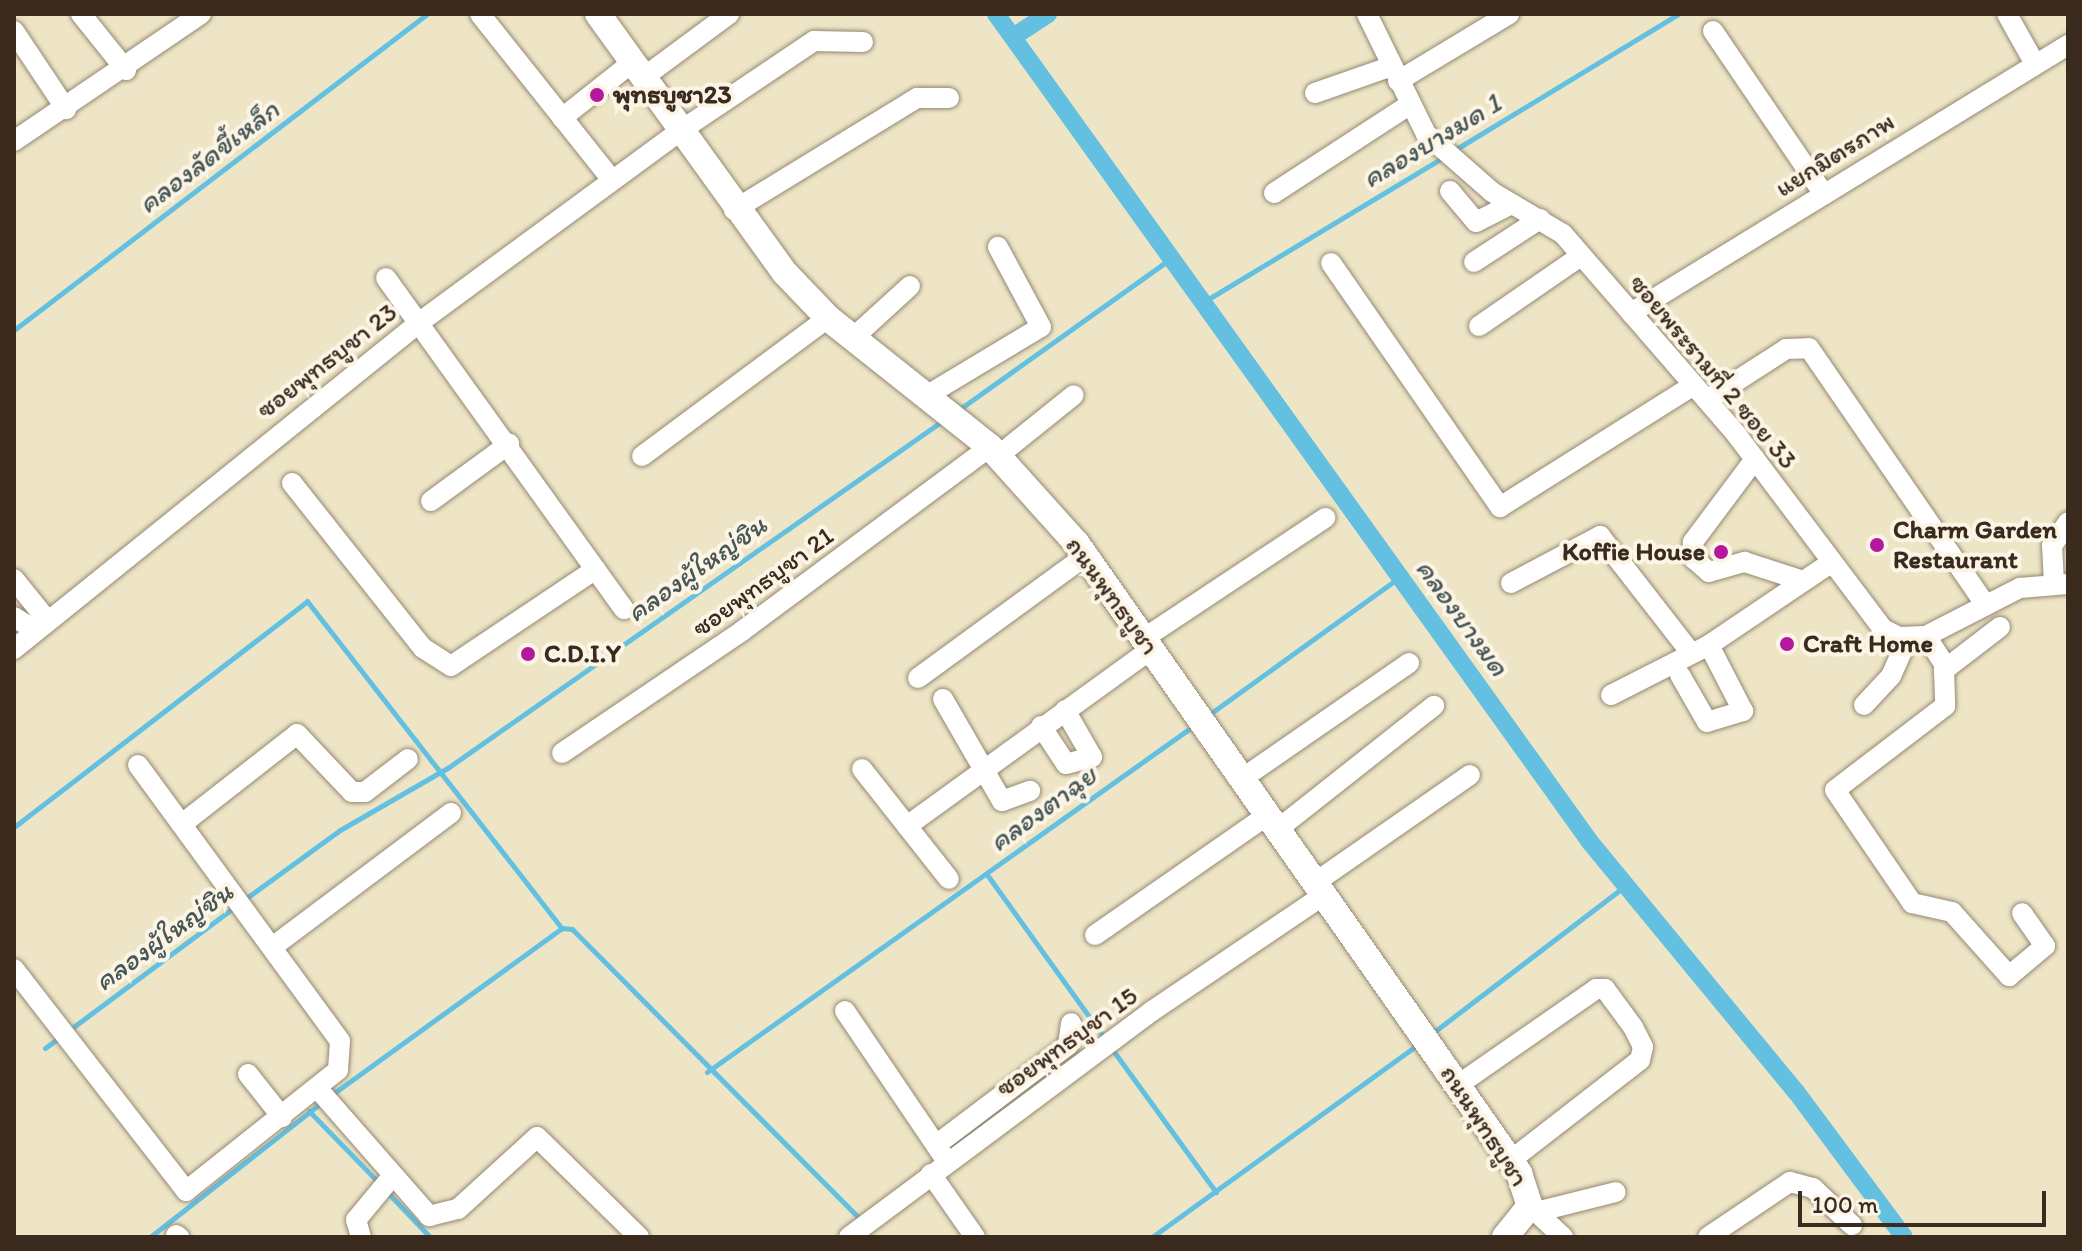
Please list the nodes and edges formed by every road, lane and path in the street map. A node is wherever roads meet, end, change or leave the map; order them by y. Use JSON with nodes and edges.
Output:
{"nodes":[{"id":1,"x":81,"y":14,"type":"edge"},
{"id":2,"x":201,"y":14,"type":"edge"},
{"id":3,"x":480,"y":14,"type":"edge"},
{"id":4,"x":598,"y":14,"type":"edge"},
{"id":5,"x":729,"y":14,"type":"edge"},
{"id":6,"x":1509,"y":14,"type":"edge"},
{"id":7,"x":2007,"y":14,"type":"edge"},
{"id":8,"x":1371,"y":15,"type":"edge"},
{"id":9,"x":14,"y":31,"type":"edge"},
{"id":10,"x":1713,"y":31,"type":"dead end"},
{"id":11,"x":863,"y":42,"type":"dead end"},
{"id":12,"x":2068,"y":45,"type":"edge"},
{"id":13,"x":2035,"y":64,"type":"junction"},
{"id":14,"x":638,"y":69,"type":"junction"},
{"id":15,"x":126,"y":70,"type":"junction"},
{"id":16,"x":1395,"y":74,"type":"junction"},
{"id":17,"x":1315,"y":93,"type":"dead end"},
{"id":18,"x":949,"y":98,"type":"dead end"},
{"id":19,"x":1409,"y":105,"type":"junction"},
{"id":20,"x":66,"y":109,"type":"junction"},
{"id":21,"x":562,"y":118,"type":"junction"},
{"id":22,"x":683,"y":129,"type":"junction"},
{"id":23,"x":14,"y":141,"type":"edge"},
{"id":24,"x":612,"y":180,"type":"junction"},
{"id":25,"x":1450,"y":191,"type":"dead end"},
{"id":26,"x":1274,"y":193,"type":"dead end"},
{"id":27,"x":1823,"y":193,"type":"junction"},
{"id":28,"x":1511,"y":204,"type":"junction"},
{"id":29,"x":734,"y":210,"type":"junction"},
{"id":30,"x":1540,"y":219,"type":"junction"},
{"id":31,"x":998,"y":247,"type":"dead end"},
{"id":32,"x":1581,"y":256,"type":"junction"},
{"id":33,"x":1474,"y":262,"type":"dead end"},
{"id":34,"x":1331,"y":263,"type":"dead end"},
{"id":35,"x":386,"y":278,"type":"dead end"},
{"id":36,"x":910,"y":286,"type":"dead end"},
{"id":37,"x":1631,"y":313,"type":"junction"},
{"id":38,"x":828,"y":318,"type":"junction"},
{"id":39,"x":420,"y":322,"type":"junction"},
{"id":40,"x":1479,"y":326,"type":"dead end"},
{"id":41,"x":853,"y":338,"type":"junction"},
{"id":42,"x":1701,"y":392,"type":"junction"},
{"id":43,"x":1074,"y":395,"type":"dead end"},
{"id":44,"x":942,"y":408,"type":"junction"},
{"id":45,"x":509,"y":444,"type":"junction"},
{"id":46,"x":994,"y":452,"type":"junction"},
{"id":47,"x":642,"y":456,"type":"dead end"},
{"id":48,"x":1755,"y":459,"type":"junction"},
{"id":49,"x":292,"y":483,"type":"dead end"},
{"id":50,"x":431,"y":501,"type":"dead end"},
{"id":51,"x":1325,"y":518,"type":"dead end"},
{"id":52,"x":2068,"y":522,"type":"edge"},
{"id":53,"x":1085,"y":556,"type":"junction"},
{"id":54,"x":1832,"y":562,"type":"junction"},
{"id":55,"x":596,"y":569,"type":"junction"},
{"id":56,"x":14,"y":579,"type":"edge"},
{"id":57,"x":1803,"y":581,"type":"junction"},
{"id":58,"x":1511,"y":583,"type":"dead end"},
{"id":59,"x":2061,"y":583,"type":"edge"},
{"id":60,"x":1984,"y":603,"type":"junction"},
{"id":61,"x":624,"y":609,"type":"dead end"},
{"id":62,"x":14,"y":617,"type":"edge"},
{"id":63,"x":41,"y":625,"type":"junction"},
{"id":64,"x":2000,"y":627,"type":"dead end"},
{"id":65,"x":1917,"y":637,"type":"junction"},
{"id":66,"x":1147,"y":644,"type":"junction"},
{"id":67,"x":14,"y":649,"type":"edge"},
{"id":68,"x":1700,"y":649,"type":"junction"},
{"id":69,"x":1409,"y":663,"type":"dead end"},
{"id":70,"x":1947,"y":668,"type":"junction"},
{"id":71,"x":1680,"y":675,"type":"dead end"},
{"id":72,"x":918,"y":678,"type":"dead end"},
{"id":73,"x":1611,"y":695,"type":"dead end"},
{"id":74,"x":943,"y":699,"type":"dead end"},
{"id":75,"x":1864,"y":705,"type":"dead end"},
{"id":76,"x":1434,"y":706,"type":"dead end"},
{"id":77,"x":1065,"y":710,"type":"junction"},
{"id":78,"x":1041,"y":726,"type":"junction"},
{"id":79,"x":562,"y":753,"type":"dead end"},
{"id":80,"x":408,"y":759,"type":"dead end"},
{"id":81,"x":138,"y":765,"type":"dead end"},
{"id":82,"x":984,"y":767,"type":"junction"},
{"id":83,"x":862,"y":769,"type":"dead end"},
{"id":84,"x":1470,"y":775,"type":"dead end"},
{"id":85,"x":1243,"y":778,"type":"junction"},
{"id":86,"x":1030,"y":791,"type":"dead end"},
{"id":87,"x":451,"y":813,"type":"dead end"},
{"id":88,"x":1273,"y":822,"type":"junction"},
{"id":89,"x":182,"y":824,"type":"junction"},
{"id":90,"x":907,"y":826,"type":"junction"},
{"id":91,"x":949,"y":879,"type":"dead end"},
{"id":92,"x":1317,"y":890,"type":"junction"},
{"id":93,"x":2022,"y":913,"type":"dead end"},
{"id":94,"x":1095,"y":935,"type":"dead end"},
{"id":95,"x":275,"y":945,"type":"junction"},
{"id":96,"x":14,"y":969,"type":"edge"},
{"id":97,"x":845,"y":1011,"type":"dead end"},
{"id":98,"x":1071,"y":1023,"type":"dead end"},
{"id":99,"x":248,"y":1074,"type":"dead end"},
{"id":100,"x":1458,"y":1085,"type":"junction"},
{"id":101,"x":318,"y":1089,"type":"junction"},
{"id":102,"x":282,"y":1117,"type":"junction"},
{"id":103,"x":938,"y":1160,"type":"junction"},
{"id":104,"x":1510,"y":1161,"type":"junction"},
{"id":105,"x":390,"y":1179,"type":"junction"},
{"id":106,"x":1616,"y":1192,"type":"dead end"},
{"id":107,"x":1533,"y":1209,"type":"junction"},
{"id":108,"x":1852,"y":1225,"type":"dead end"},
{"id":109,"x":861,"y":1227,"type":"edge"},
{"id":110,"x":361,"y":1237,"type":"edge"},
{"id":111,"x":639,"y":1237,"type":"edge"},
{"id":112,"x":975,"y":1237,"type":"edge"},
{"id":113,"x":1505,"y":1237,"type":"edge"},
{"id":114,"x":1563,"y":1237,"type":"edge"},
{"id":115,"x":1708,"y":1237,"type":"edge"}],
"edges":[{"from":1,"to":15,"type":"street"},
{"from":2,"to":15,"type":"street"},
{"from":3,"to":21,"type":"street"},
{"from":4,"to":14,"type":"main road","name":"ถนนพุทธบูชา"},
{"from":5,"to":14,"type":"street"},
{"from":6,"to":16,"type":"street"},
{"from":7,"to":13,"type":"street"},
{"from":8,"to":16,"type":"street","name":"ซอยพระรามที่ 2 ซอย 33"},
{"from":9,"to":20,"type":"street"},
{"from":10,"to":27,"type":"street"},
{"from":11,"to":22,"type":"street","name":"ซอยพุทธบูชา 23"},
{"from":12,"to":13,"type":"street","name":"แยกมิตรภาพ"},
{"from":13,"to":27,"type":"street","name":"แยกมิตรภาพ"},
{"from":14,"to":21,"type":"street"},
{"from":14,"to":22,"type":"main road","name":"ถนนพุทธบูชา"},
{"from":15,"to":20,"type":"street"},
{"from":16,"to":17,"type":"street"},
{"from":16,"to":19,"type":"street","name":"ซอยพระรามที่ 2 ซอย 33"},
{"from":18,"to":29,"type":"street"},
{"from":19,"to":26,"type":"street"},
{"from":19,"to":28,"type":"street","name":"ซอยพระรามที่ 2 ซอย 33"},
{"from":20,"to":23,"type":"street"},
{"from":21,"to":24,"type":"street"},
{"from":22,"to":24,"type":"street","name":"ซอยพุทธบูชา 23"},
{"from":22,"to":29,"type":"main road","name":"ถนนพุทธบูชา"},
{"from":24,"to":39,"type":"street","name":"ซอยพุทธบูชา 23"},
{"from":25,"to":28,"type":"street"},
{"from":27,"to":37,"type":"street","name":"แยกมิตรภาพ"},
{"from":28,"to":30,"type":"street","name":"ซอยพระรามที่ 2 ซอย 33"},
{"from":29,"to":38,"type":"main road","name":"ถนนพุทธบูชา"},
{"from":30,"to":32,"type":"street","name":"ซอยพระรามที่ 2 ซอย 33"},
{"from":30,"to":33,"type":"street"},
{"from":31,"to":44,"type":"street"},
{"from":32,"to":37,"type":"street","name":"ซอยพระรามที่ 2 ซอย 33"},
{"from":32,"to":40,"type":"street"},
{"from":34,"to":42,"type":"street"},
{"from":35,"to":39,"type":"street"},
{"from":36,"to":41,"type":"street"},
{"from":37,"to":42,"type":"street","name":"ซอยพระรามที่ 2 ซอย 33"},
{"from":38,"to":41,"type":"main road","name":"ถนนพุทธบูชา"},
{"from":38,"to":47,"type":"street"},
{"from":39,"to":45,"type":"street"},
{"from":39,"to":63,"type":"street","name":"ซอยพุทธบูชา 23"},
{"from":41,"to":44,"type":"main road","name":"ถนนพุทธบูชา"},
{"from":42,"to":48,"type":"street","name":"ซอยพระรามที่ 2 ซอย 33"},
{"from":42,"to":60,"type":"street"},
{"from":43,"to":46,"type":"street","name":"ซอยพุทธบูชา 21"},
{"from":44,"to":46,"type":"main road","name":"ถนนพุทธบูชา"},
{"from":45,"to":50,"type":"street"},
{"from":45,"to":55,"type":"street"},
{"from":46,"to":53,"type":"main road","name":"ถนนพุทธบูชา"},
{"from":46,"to":79,"type":"street","name":"ซอยพุทธบูชา 21"},
{"from":48,"to":54,"type":"street","name":"ซอยพระรามที่ 2 ซอย 33"},
{"from":48,"to":57,"type":"street"},
{"from":49,"to":55,"type":"street"},
{"from":51,"to":66,"type":"street"},
{"from":52,"to":59,"type":"street"},
{"from":53,"to":66,"type":"main road","name":"ถนนพุทธบูชา"},
{"from":53,"to":72,"type":"street"},
{"from":54,"to":57,"type":"street"},
{"from":54,"to":65,"type":"street","name":"ซอยพระรามที่ 2 ซอย 33"},
{"from":55,"to":61,"type":"street"},
{"from":56,"to":63,"type":"street"},
{"from":57,"to":68,"type":"street"},
{"from":58,"to":68,"type":"street"},
{"from":59,"to":60,"type":"street"},
{"from":60,"to":65,"type":"street"},
{"from":62,"to":63,"type":"street"},
{"from":63,"to":67,"type":"street","name":"ซอยพุทธบูชา 23"},
{"from":64,"to":70,"type":"street"},
{"from":65,"to":70,"type":"street"},
{"from":65,"to":75,"type":"street"},
{"from":66,"to":77,"type":"street"},
{"from":66,"to":85,"type":"main road","name":"ถนนพุทธบูชา"},
{"from":68,"to":71,"type":"street"},
{"from":68,"to":73,"type":"street"},
{"from":69,"to":85,"type":"street"},
{"from":70,"to":93,"type":"street"},
{"from":74,"to":82,"type":"street"},
{"from":76,"to":88,"type":"street"},
{"from":77,"to":78,"type":"street"},
{"from":77,"to":78,"type":"street"},
{"from":78,"to":82,"type":"street"},
{"from":80,"to":89,"type":"street"},
{"from":81,"to":89,"type":"street"},
{"from":82,"to":86,"type":"street"},
{"from":82,"to":90,"type":"street"},
{"from":83,"to":90,"type":"street"},
{"from":84,"to":92,"type":"street","name":"ซอยพุทธบูชา 15"},
{"from":85,"to":88,"type":"main road","name":"ถนนพุทธบูชา"},
{"from":87,"to":95,"type":"street"},
{"from":88,"to":92,"type":"main road","name":"ถนนพุทธบูชา"},
{"from":88,"to":94,"type":"street"},
{"from":89,"to":95,"type":"street"},
{"from":90,"to":91,"type":"street"},
{"from":92,"to":100,"type":"main road","name":"ถนนพุทธบูชา"},
{"from":92,"to":103,"type":"street","name":"ซอยพุทธบูชา 15"},
{"from":95,"to":101,"type":"street"},
{"from":96,"to":102,"type":"street"},
{"from":97,"to":103,"type":"street"},
{"from":98,"to":103,"type":"street"},
{"from":99,"to":102,"type":"street"},
{"from":100,"to":104,"type":"main road","name":"ถนนพุทธบูชา"},
{"from":100,"to":104,"type":"street"},
{"from":101,"to":102,"type":"street"},
{"from":101,"to":105,"type":"street"},
{"from":103,"to":109,"type":"street","name":"ซอยพุทธบูชา 15"},
{"from":103,"to":112,"type":"street"},
{"from":104,"to":107,"type":"main road","name":"ถนนพุทธบูชา"},
{"from":105,"to":110,"type":"street"},
{"from":105,"to":111,"type":"street"},
{"from":106,"to":107,"type":"street"},
{"from":107,"to":113,"type":"main road","name":"ถนนพุทธบูชา"},
{"from":107,"to":114,"type":"street"},
{"from":108,"to":115,"type":"street"}]}
